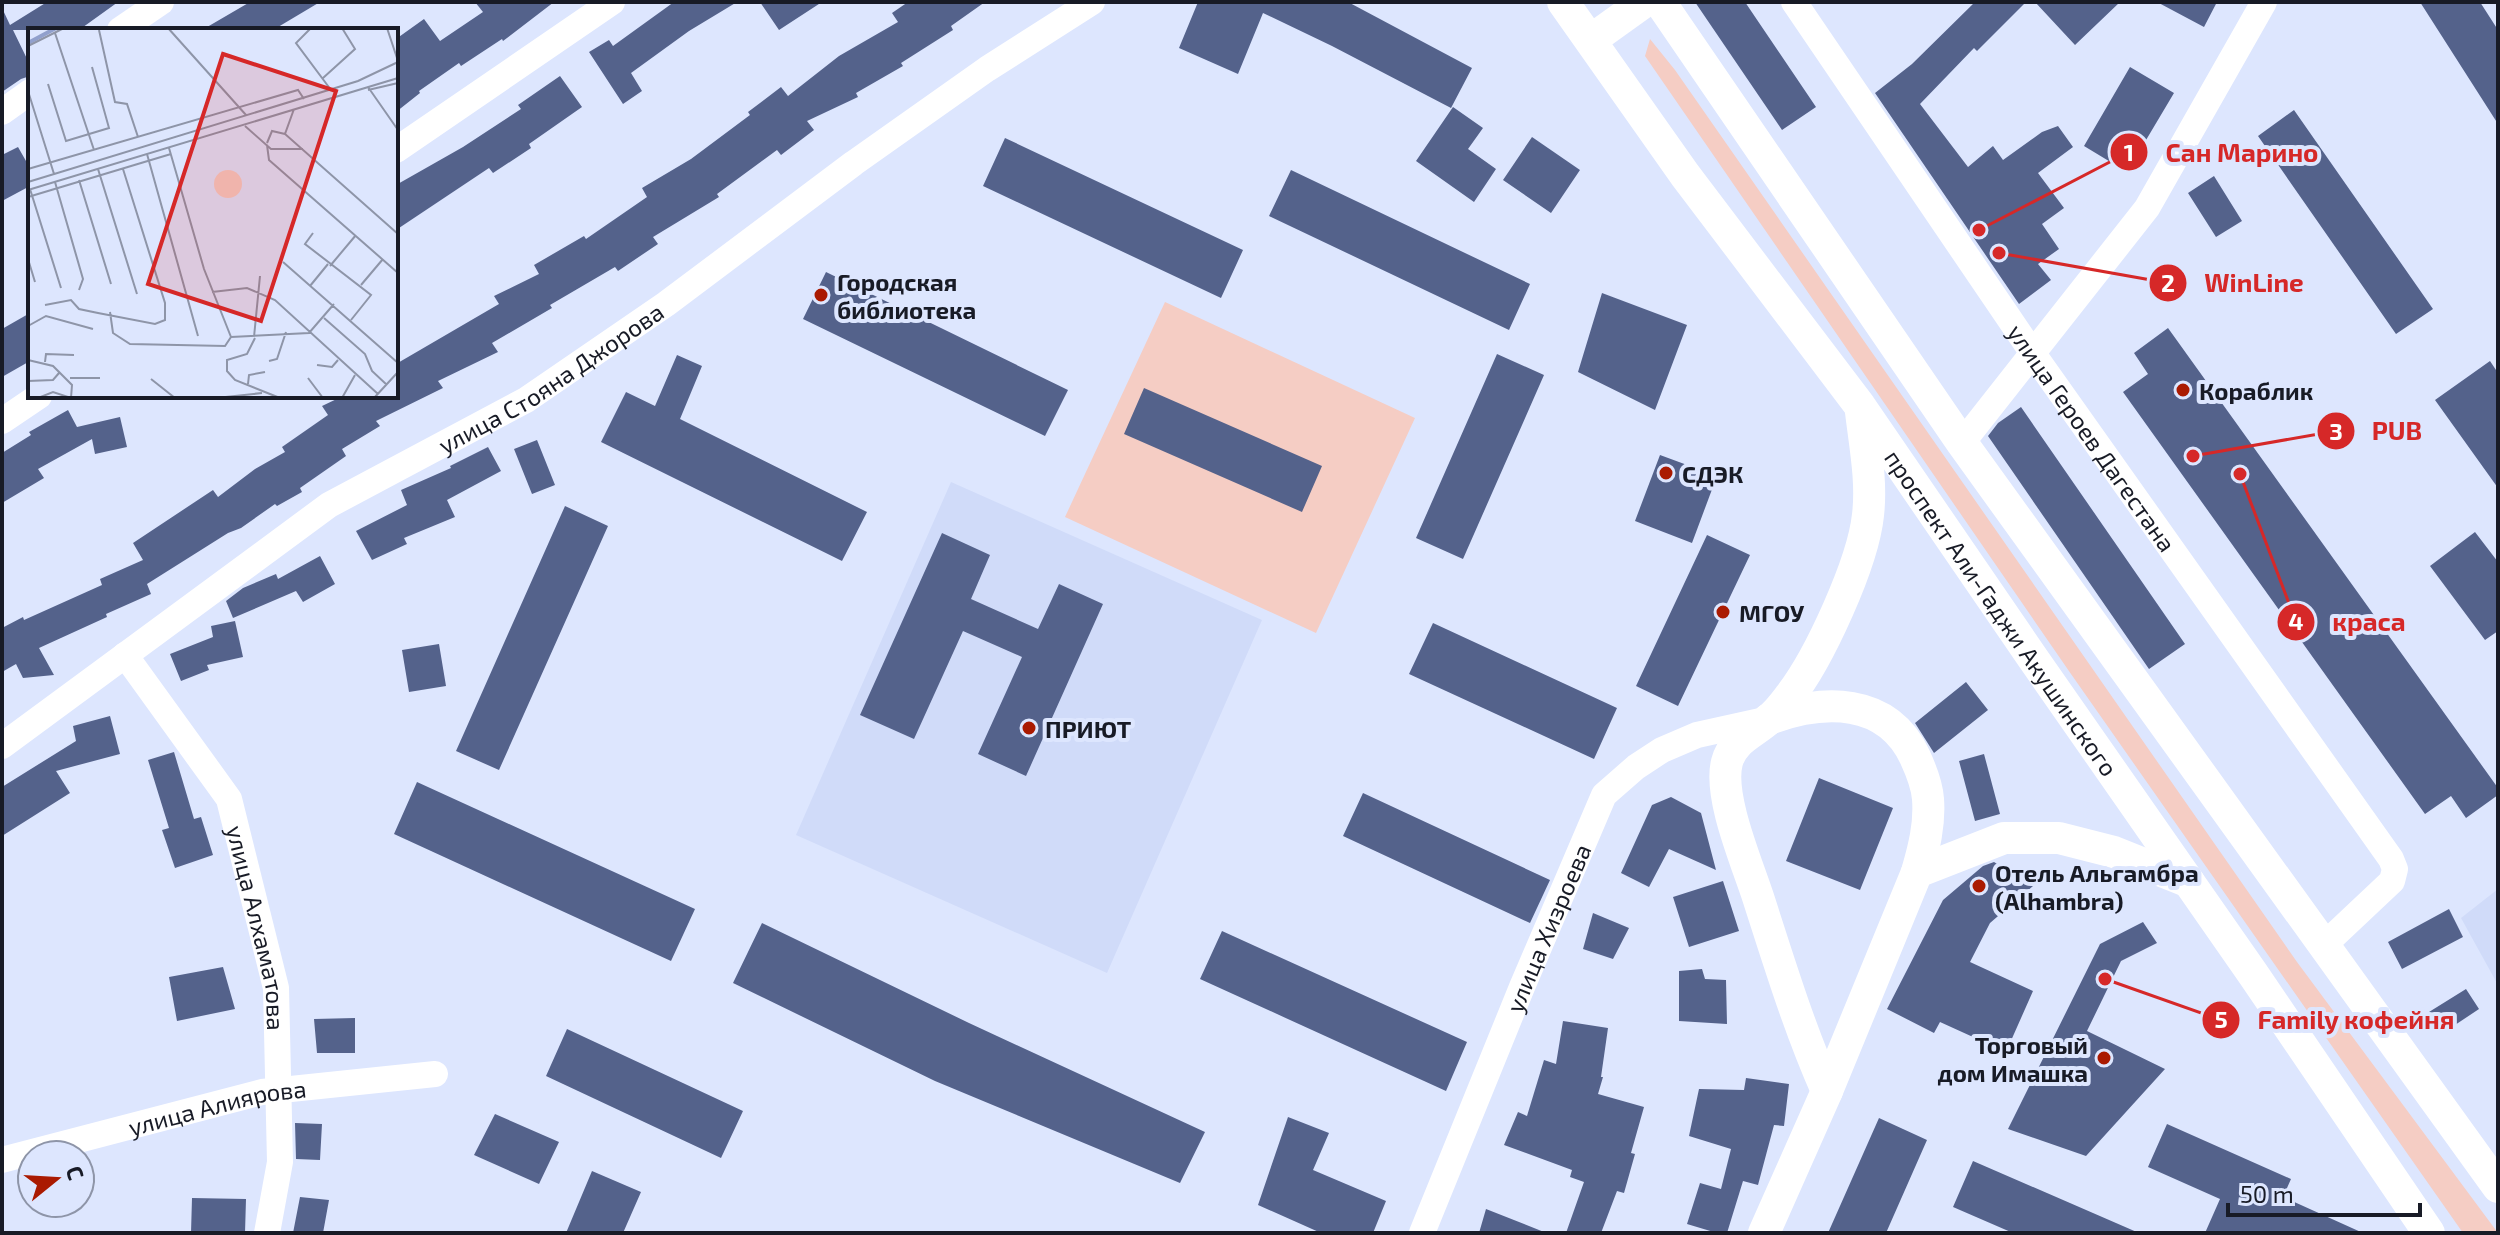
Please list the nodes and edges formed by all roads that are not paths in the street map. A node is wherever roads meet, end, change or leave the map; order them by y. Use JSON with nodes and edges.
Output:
{"nodes":[{"id":1,"x":161,"y":2,"type":"edge"},
{"id":2,"x":612,"y":2,"type":"edge"},
{"id":3,"x":1092,"y":2,"type":"edge"},
{"id":4,"x":1563,"y":2,"type":"edge"},
{"id":5,"x":1644,"y":2,"type":"edge"},
{"id":6,"x":1660,"y":2,"type":"edge"},
{"id":7,"x":1794,"y":2,"type":"edge"},
{"id":8,"x":2264,"y":2,"type":"edge"},
{"id":9,"x":123,"y":28,"type":"edge"},
{"id":10,"x":1591,"y":40,"type":"junction"},
{"id":11,"x":28,"y":93,"type":"edge"},
{"id":12,"x":2,"y":112,"type":"edge"},
{"id":13,"x":398,"y":149,"type":"edge"},
{"id":14,"x":2034,"y":355,"type":"junction"},
{"id":15,"x":36,"y":398,"type":"edge"},
{"id":16,"x":1860,"y":406,"type":"junction"},
{"id":17,"x":2,"y":421,"type":"edge"},
{"id":18,"x":1962,"y":443,"type":"junction"},
{"id":19,"x":125,"y":655,"type":"junction"},
{"id":20,"x":1769,"y":719,"type":"junction"},
{"id":21,"x":2,"y":746,"type":"edge"},
{"id":22,"x":1917,"y":872,"type":"junction"},
{"id":23,"x":2189,"y":882,"type":"junction"},
{"id":24,"x":2323,"y":946,"type":"junction"},
{"id":25,"x":435,"y":1074,"type":"dead end"},
{"id":26,"x":280,"y":1091,"type":"junction"},
{"id":27,"x":1827,"y":1091,"type":"junction"},
{"id":28,"x":2,"y":1160,"type":"edge"},
{"id":29,"x":2497,"y":1184,"type":"edge"},
{"id":30,"x":267,"y":1233,"type":"edge"},
{"id":31,"x":1422,"y":1233,"type":"edge"},
{"id":32,"x":1764,"y":1233,"type":"edge"},
{"id":33,"x":2429,"y":1233,"type":"edge"}],
"edges":[{"from":1,"to":9,"type":"street"},
{"from":2,"to":13,"type":"street"},
{"from":3,"to":19,"type":"street","name":"улица Стояна Джорова"},
{"from":4,"to":10,"type":"main road","name":"проспект Али-Гаджи Акушинского"},
{"from":5,"to":10,"type":"main road"},
{"from":6,"to":18,"type":"main road"},
{"from":7,"to":14,"type":"street","name":"улица Героев Дагестана"},
{"from":8,"to":14,"type":"street"},
{"from":10,"to":16,"type":"main road","name":"проспект Али-Гаджи Акушинского"},
{"from":11,"to":12,"type":"street"},
{"from":14,"to":18,"type":"street"},
{"from":14,"to":24,"type":"street","name":"улица Героев Дагестана"},
{"from":15,"to":17,"type":"street"},
{"from":16,"to":20,"type":"main road"},
{"from":16,"to":23,"type":"main road","name":"проспект Али-Гаджи Акушинского"},
{"from":18,"to":24,"type":"main road"},
{"from":19,"to":21,"type":"street","name":"улица Стояна Джорова"},
{"from":19,"to":26,"type":"street","name":"улица Алхаматова"},
{"from":20,"to":22,"type":"main road"},
{"from":20,"to":27,"type":"main road"},
{"from":20,"to":31,"type":"street","name":"улица Хизроева"},
{"from":22,"to":23,"type":"main road"},
{"from":22,"to":27,"type":"main road"},
{"from":23,"to":33,"type":"main road","name":"проспект Али-Гаджи Акушинского"},
{"from":24,"to":29,"type":"main road"},
{"from":25,"to":26,"type":"street","name":"улица Алиярова"},
{"from":26,"to":28,"type":"street","name":"улица Алиярова"},
{"from":26,"to":30,"type":"street","name":"улица Алхаматова"},
{"from":27,"to":32,"type":"main road"}]}
